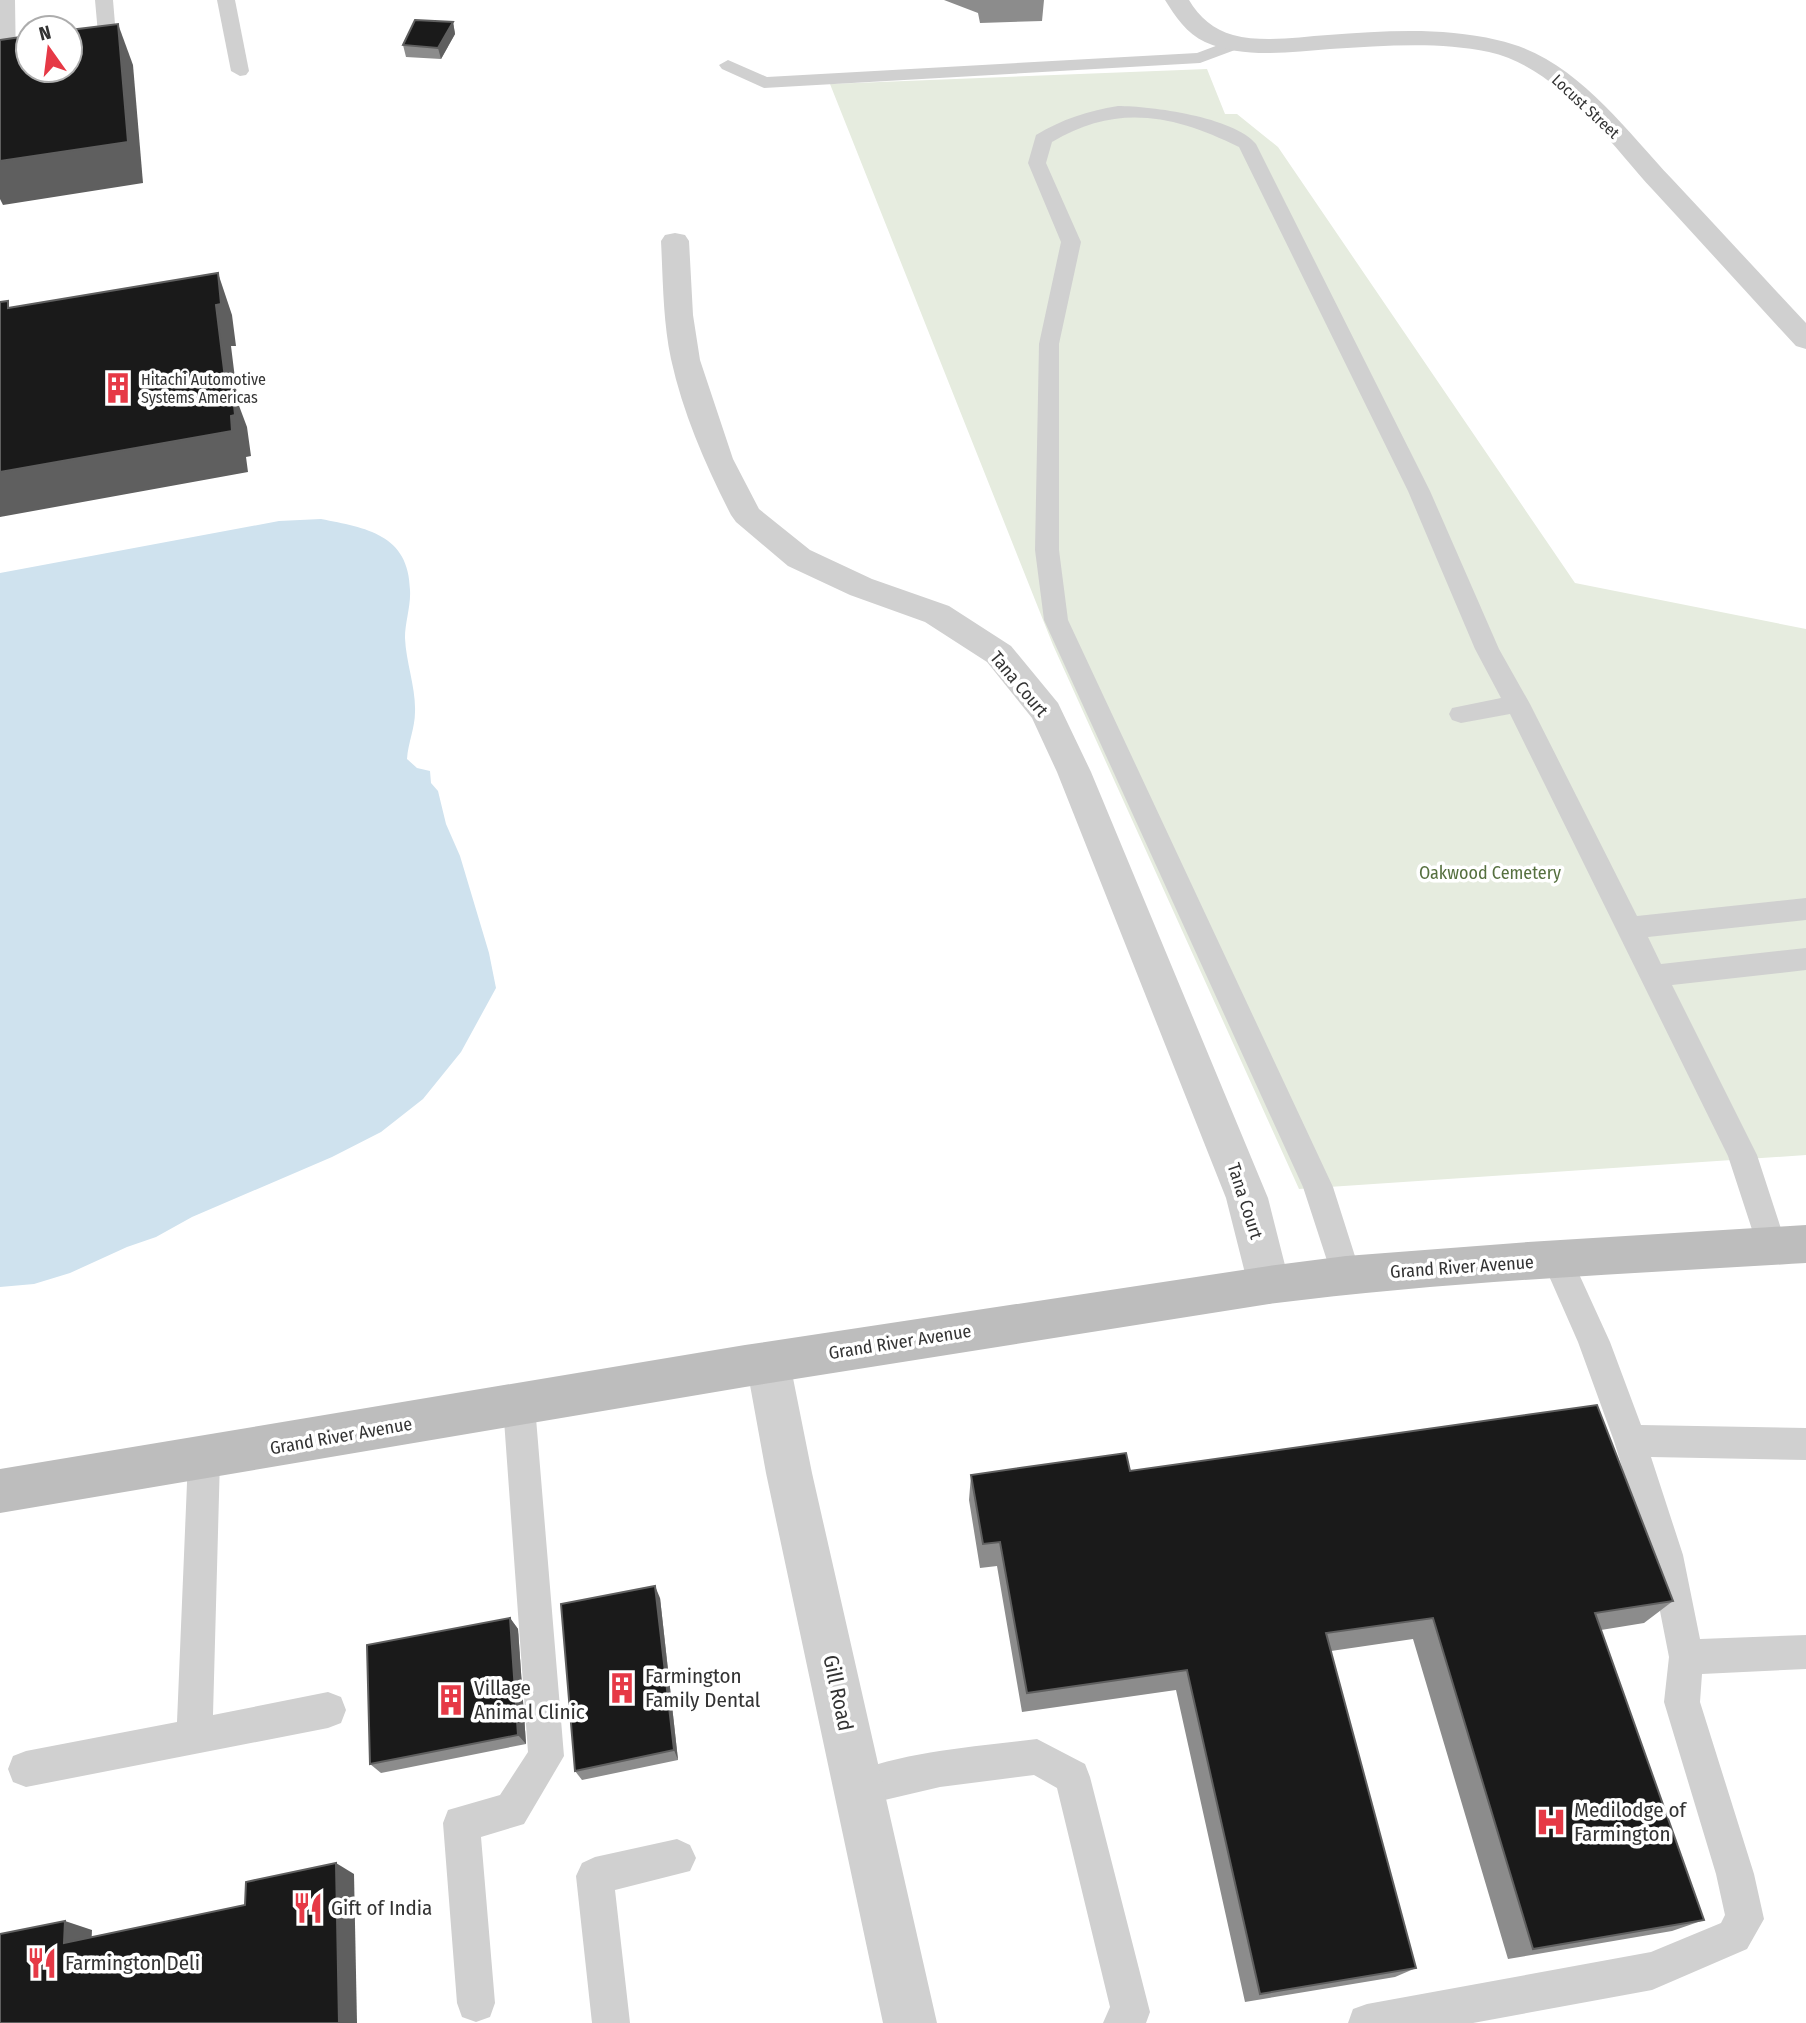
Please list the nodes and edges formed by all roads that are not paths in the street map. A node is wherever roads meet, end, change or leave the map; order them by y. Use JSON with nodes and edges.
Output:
{"nodes":[{"id":1,"x":6,"y":0,"type":"edge"},
{"id":2,"x":104,"y":0,"type":"edge"},
{"id":3,"x":226,"y":0,"type":"edge"},
{"id":4,"x":1177,"y":0,"type":"edge"},
{"id":5,"x":3,"y":33,"type":"edge"},
{"id":6,"x":1237,"y":43,"type":"junction"},
{"id":7,"x":84,"y":63,"type":"edge"},
{"id":8,"x":728,"y":65,"type":"dead end"},
{"id":9,"x":240,"y":71,"type":"dead end"},
{"id":10,"x":14,"y":73,"type":"edge"},
{"id":11,"x":675,"y":241,"type":"dead end"},
{"id":12,"x":1806,"y":340,"type":"edge"},
{"id":13,"x":1518,"y":704,"type":"junction"},
{"id":14,"x":1461,"y":714,"type":"dead end"},
{"id":15,"x":1806,"y":909,"type":"edge"},
{"id":16,"x":1630,"y":928,"type":"junction"},
{"id":17,"x":1806,"y":959,"type":"edge"},
{"id":18,"x":1653,"y":976,"type":"junction"},
{"id":19,"x":1788,"y":1244,"type":"edge"},
{"id":20,"x":1558,"y":1260,"type":"junction"},
{"id":21,"x":1346,"y":1275,"type":"junction"},
{"id":22,"x":1269,"y":1285,"type":"junction"},
{"id":23,"x":768,"y":1363,"type":"junction"},
{"id":24,"x":519,"y":1406,"type":"junction"},
{"id":25,"x":1630,"y":1441,"type":"junction"},
{"id":26,"x":1806,"y":1444,"type":"edge"},
{"id":27,"x":204,"y":1459,"type":"junction"},
{"id":28,"x":0,"y":1491,"type":"edge"},
{"id":29,"x":1806,"y":1652,"type":"edge"},
{"id":30,"x":1686,"y":1657,"type":"junction"},
{"id":31,"x":328,"y":1710,"type":"dead end"},
{"id":32,"x":194,"y":1737,"type":"junction"},
{"id":33,"x":26,"y":1769,"type":"dead end"},
{"id":34,"x":859,"y":1788,"type":"junction"},
{"id":35,"x":677,"y":1858,"type":"dead end"},
{"id":36,"x":476,"y":2003,"type":"dead end"},
{"id":37,"x":1130,"y":2019,"type":"edge"},
{"id":38,"x":905,"y":2022,"type":"edge"},
{"id":39,"x":611,"y":2023,"type":"edge"},
{"id":40,"x":1367,"y":2023,"type":"edge"}],
"edges":[{"from":1,"to":5,"type":"lane"},
{"from":2,"to":7,"type":"lane"},
{"from":3,"to":9,"type":"lane"},
{"from":4,"to":6,"type":"street","name":"Locust Street"},
{"from":5,"to":10,"type":"lane"},
{"from":6,"to":8,"type":"lane"},
{"from":6,"to":12,"type":"street","name":"Locust Street"},
{"from":11,"to":22,"type":"street","name":"Tana Court"},
{"from":13,"to":14,"type":"lane"},
{"from":13,"to":16,"type":"lane"},
{"from":13,"to":21,"type":"lane"},
{"from":15,"to":16,"type":"lane"},
{"from":16,"to":18,"type":"lane"},
{"from":17,"to":18,"type":"lane"},
{"from":18,"to":19,"type":"lane"},
{"from":19,"to":20,"type":"main road","name":"Grand River Avenue"},
{"from":20,"to":21,"type":"main road","name":"Grand River Avenue"},
{"from":20,"to":25,"type":"lane"},
{"from":21,"to":22,"type":"main road","name":"Grand River Avenue"},
{"from":22,"to":23,"type":"main road","name":"Grand River Avenue"},
{"from":23,"to":24,"type":"main road","name":"Grand River Avenue"},
{"from":23,"to":34,"type":"street","name":"Gill Road"},
{"from":24,"to":27,"type":"main road","name":"Grand River Avenue"},
{"from":24,"to":36,"type":"lane"},
{"from":25,"to":26,"type":"lane"},
{"from":25,"to":30,"type":"lane"},
{"from":27,"to":28,"type":"main road","name":"Grand River Avenue"},
{"from":27,"to":32,"type":"lane"},
{"from":29,"to":30,"type":"lane"},
{"from":30,"to":40,"type":"lane"},
{"from":31,"to":32,"type":"lane"},
{"from":32,"to":33,"type":"lane"},
{"from":34,"to":37,"type":"lane"},
{"from":34,"to":38,"type":"street","name":"Gill Road"},
{"from":35,"to":39,"type":"lane"}]}
